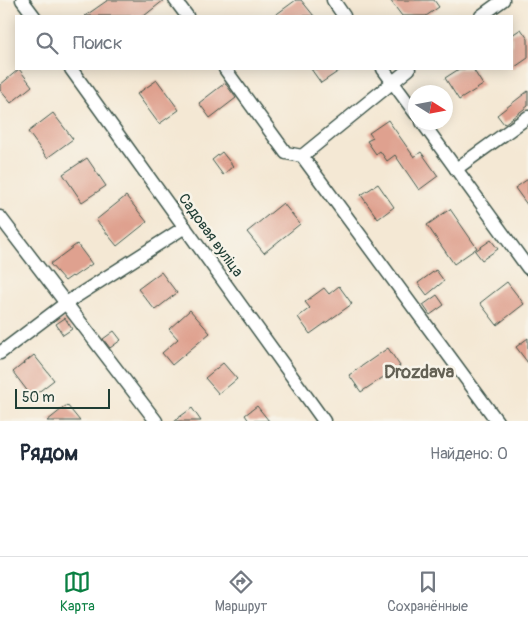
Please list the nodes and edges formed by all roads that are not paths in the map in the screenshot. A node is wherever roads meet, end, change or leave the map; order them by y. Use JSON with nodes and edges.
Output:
{"nodes":[{"id":1,"x":22,"y":0,"type":"edge"},
{"id":2,"x":175,"y":0,"type":"edge"},
{"id":3,"x":332,"y":0,"type":"edge"},
{"id":4,"x":503,"y":0,"type":"edge"},
{"id":5,"x":33,"y":15,"type":"edge"},
{"id":6,"x":186,"y":15,"type":"edge"},
{"id":7,"x":343,"y":15,"type":"edge"},
{"id":8,"x":482,"y":15,"type":"edge"},
{"id":9,"x":73,"y":70,"type":"edge"},
{"id":10,"x":226,"y":70,"type":"edge"},
{"id":11,"x":384,"y":70,"type":"edge"},
{"id":12,"x":408,"y":70,"type":"edge"},
{"id":13,"x":392,"y":81,"type":"junction"},
{"id":14,"x":408,"y":103,"type":"edge"},
{"id":15,"x":528,"y":117,"type":"edge"},
{"id":16,"x":428,"y":130,"type":"edge"},
{"id":17,"x":302,"y":156,"type":"junction"},
{"id":18,"x":456,"y":169,"type":"junction"},
{"id":19,"x":0,"y":217,"type":"edge"},
{"id":20,"x":185,"y":227,"type":"junction"},
{"id":21,"x":527,"y":265,"type":"edge"},
{"id":22,"x":66,"y":304,"type":"junction"},
{"id":23,"x":0,"y":353,"type":"edge"},
{"id":24,"x":156,"y":421,"type":"edge"},
{"id":25,"x":324,"y":421,"type":"edge"},
{"id":26,"x":497,"y":421,"type":"edge"}],
"edges":[{"from":1,"to":5,"type":"street"},
{"from":2,"to":6,"type":"street"},
{"from":3,"to":7,"type":"street"},
{"from":4,"to":8,"type":"street"},
{"from":9,"to":20,"type":"street","name":"Садовая вуліца"},
{"from":10,"to":17,"type":"street"},
{"from":11,"to":13,"type":"street"},
{"from":12,"to":13,"type":"street"},
{"from":13,"to":14,"type":"street"},
{"from":13,"to":17,"type":"street"},
{"from":15,"to":18,"type":"street"},
{"from":16,"to":18,"type":"street"},
{"from":17,"to":26,"type":"street"},
{"from":18,"to":21,"type":"street"},
{"from":19,"to":22,"type":"street"},
{"from":20,"to":22,"type":"street"},
{"from":20,"to":25,"type":"street","name":"Садовая вуліца"},
{"from":22,"to":23,"type":"street"},
{"from":22,"to":24,"type":"street"}]}
